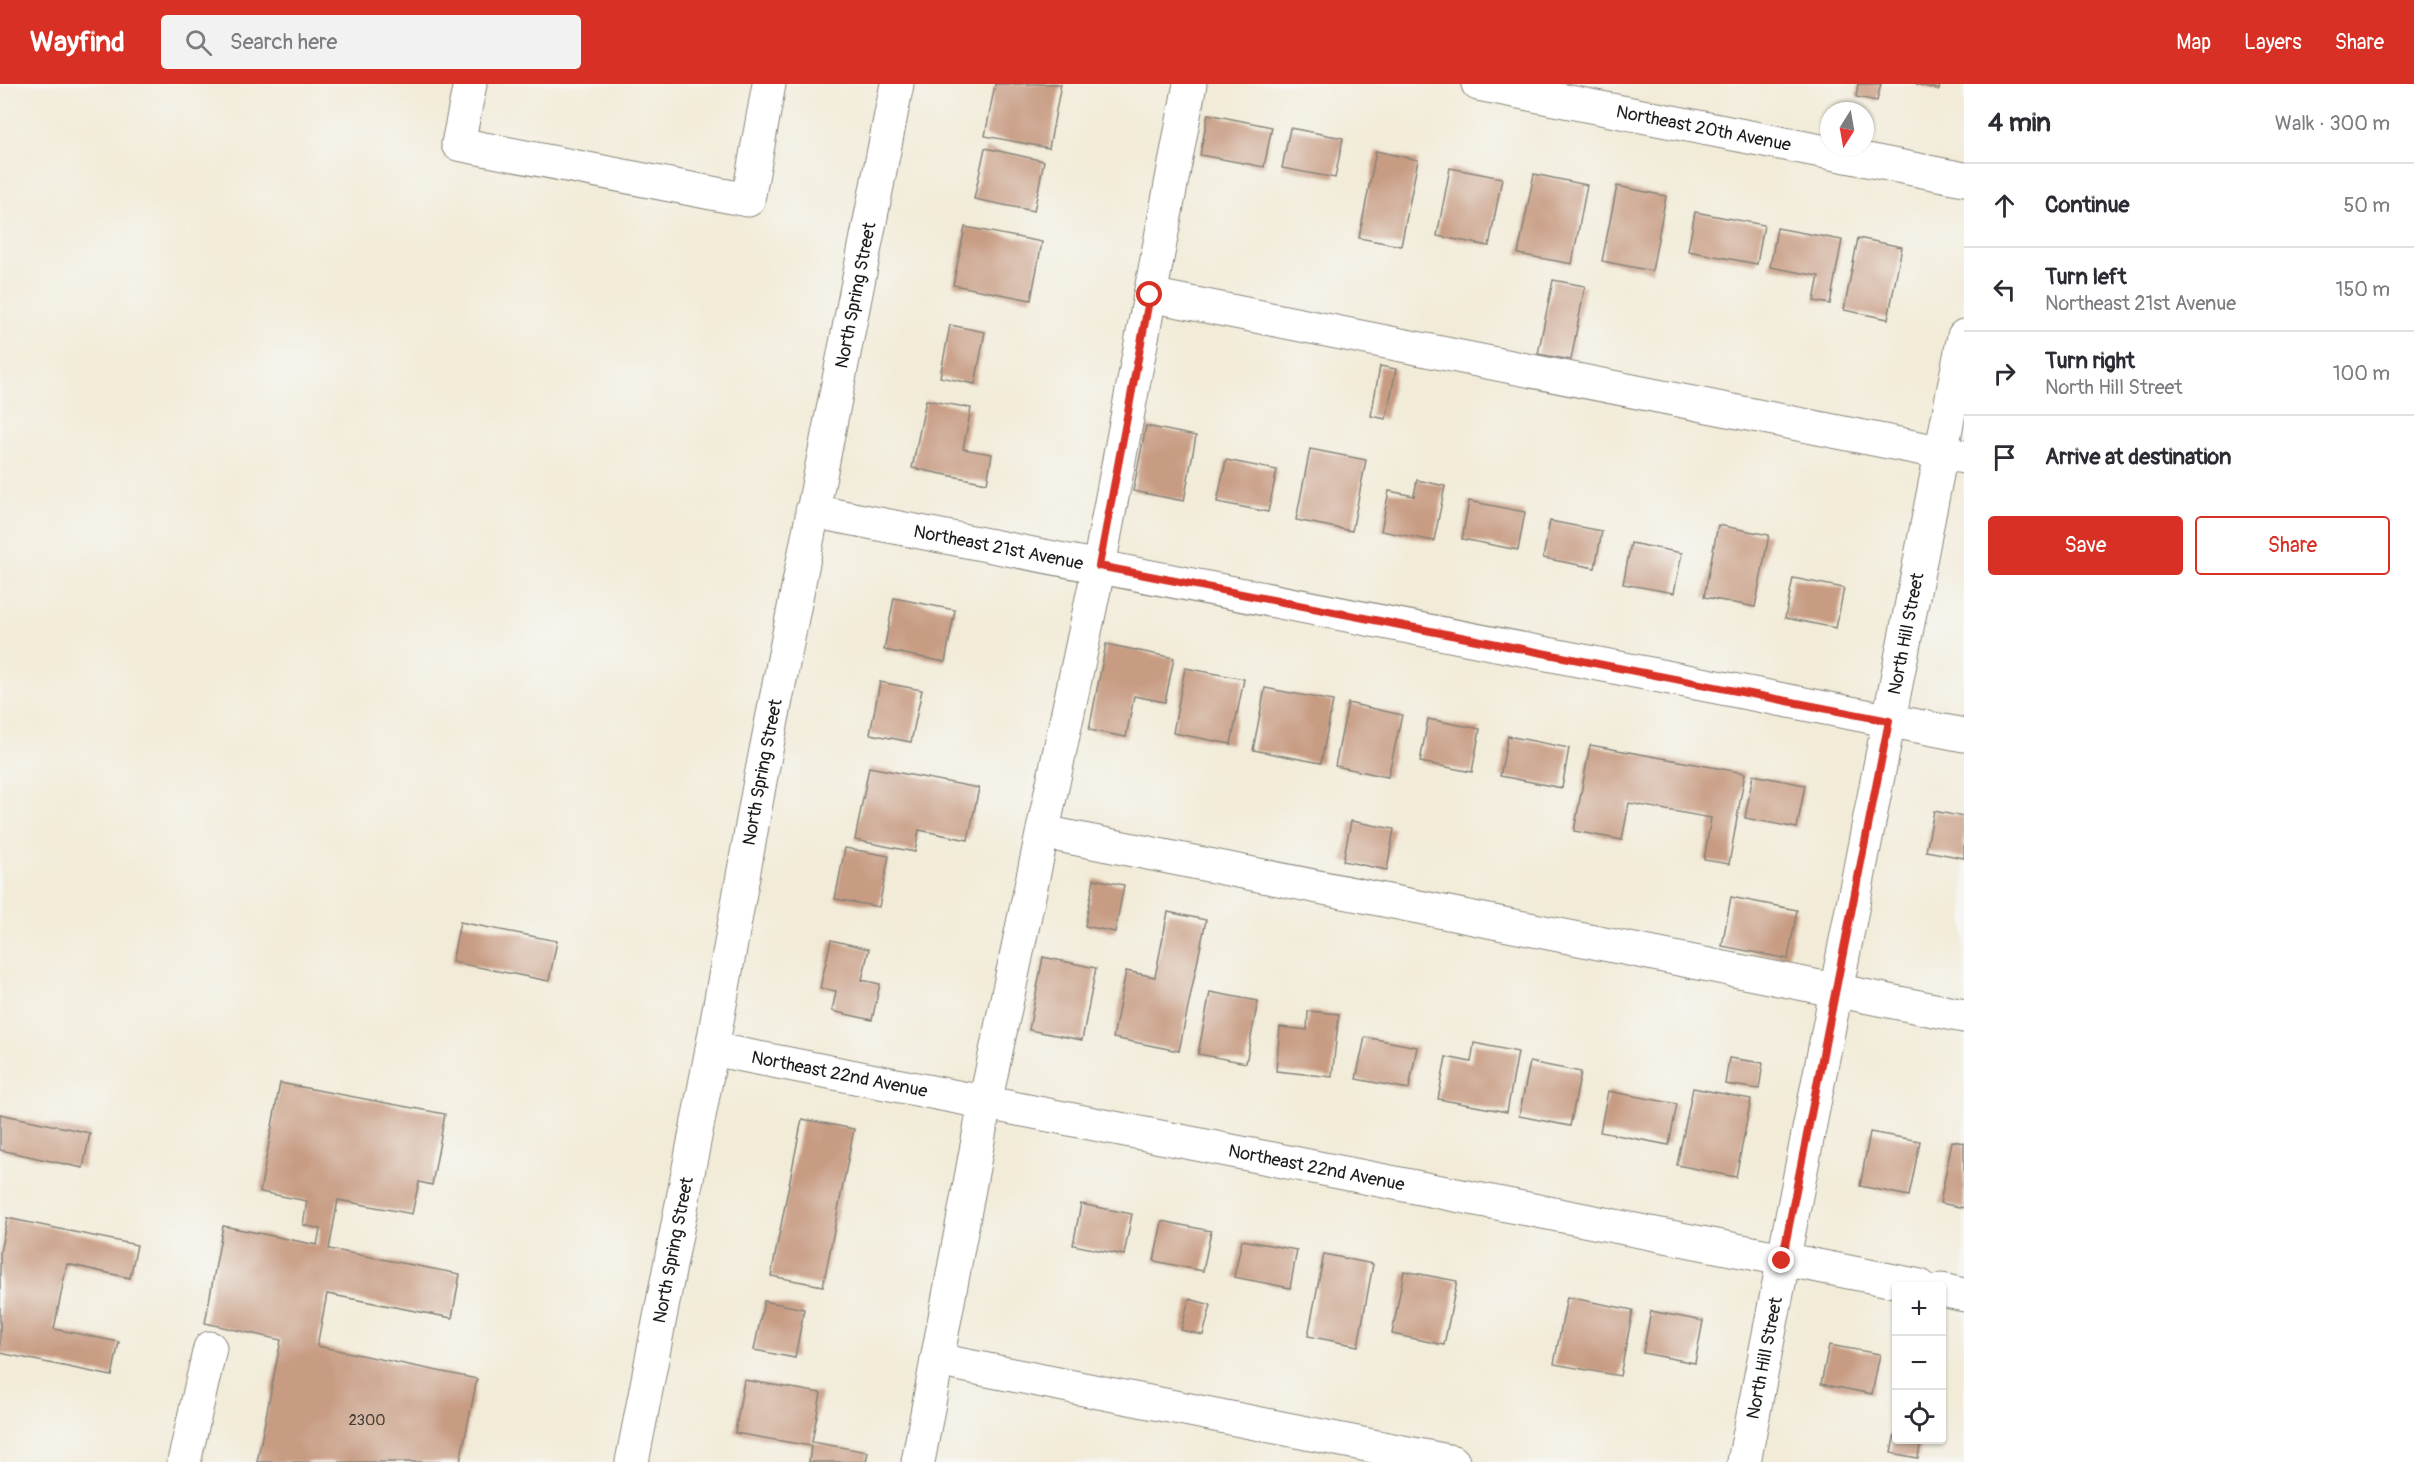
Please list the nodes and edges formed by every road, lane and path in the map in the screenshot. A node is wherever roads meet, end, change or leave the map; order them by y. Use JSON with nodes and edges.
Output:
{"nodes":[{"id":1,"x":470,"y":84,"type":"edge"},
{"id":2,"x":769,"y":84,"type":"edge"},
{"id":3,"x":897,"y":84,"type":"edge"},
{"id":4,"x":1190,"y":84,"type":"edge"},
{"id":5,"x":1478,"y":84,"type":"edge"},
{"id":6,"x":1964,"y":179,"type":"edge"},
{"id":7,"x":1150,"y":295,"type":"junction"},
{"id":8,"x":1964,"y":336,"type":"edge"},
{"id":9,"x":1952,"y":455,"type":"edge"},
{"id":10,"x":812,"y":511,"type":"junction"},
{"id":11,"x":1099,"y":566,"type":"junction"},
{"id":12,"x":1889,"y":721,"type":"junction"},
{"id":13,"x":1964,"y":735,"type":"edge"},
{"id":14,"x":1043,"y":832,"type":"junction"},
{"id":15,"x":1836,"y":991,"type":"junction"},
{"id":16,"x":1964,"y":1016,"type":"edge"},
{"id":17,"x":712,"y":1049,"type":"junction"},
{"id":18,"x":985,"y":1103,"type":"junction"},
{"id":19,"x":1782,"y":1261,"type":"junction"},
{"id":20,"x":1893,"y":1282,"type":"edge"},
{"id":21,"x":1946,"y":1291,"type":"edge"},
{"id":22,"x":1964,"y":1295,"type":"edge"},
{"id":23,"x":210,"y":1348,"type":"dead end"},
{"id":24,"x":937,"y":1360,"type":"junction"},
{"id":25,"x":184,"y":1462,"type":"edge"},
{"id":26,"x":632,"y":1462,"type":"edge"},
{"id":27,"x":918,"y":1462,"type":"edge"},
{"id":28,"x":1453,"y":1462,"type":"edge"},
{"id":29,"x":1744,"y":1462,"type":"edge"}],
"edges":[{"from":1,"to":2,"type":"street"},
{"from":3,"to":10,"type":"street","name":"North Spring Street"},
{"from":4,"to":7,"type":"street"},
{"from":5,"to":6,"type":"street","name":"Northeast 20th Avenue"},
{"from":7,"to":9,"type":"street"},
{"from":7,"to":11,"type":"street"},
{"from":8,"to":9,"type":"street","name":"North Hill Street"},
{"from":9,"to":12,"type":"street","name":"North Hill Street"},
{"from":10,"to":11,"type":"street","name":"Northeast 21st Avenue"},
{"from":10,"to":17,"type":"street","name":"North Spring Street"},
{"from":11,"to":12,"type":"street","name":"Northeast 21st Avenue"},
{"from":11,"to":14,"type":"street"},
{"from":12,"to":13,"type":"street","name":"Northeast 21st Avenue"},
{"from":12,"to":15,"type":"street","name":"North Hill Street"},
{"from":14,"to":15,"type":"street"},
{"from":14,"to":18,"type":"street"},
{"from":15,"to":16,"type":"street"},
{"from":15,"to":19,"type":"street","name":"North Hill Street"},
{"from":17,"to":18,"type":"street","name":"Northeast 22nd Avenue"},
{"from":17,"to":26,"type":"street","name":"North Spring Street"},
{"from":18,"to":19,"type":"street","name":"Northeast 22nd Avenue"},
{"from":18,"to":24,"type":"street"},
{"from":19,"to":20,"type":"street","name":"Northeast 22nd Avenue"},
{"from":19,"to":29,"type":"street","name":"North Hill Street"},
{"from":21,"to":22,"type":"street"},
{"from":23,"to":25,"type":"street"},
{"from":24,"to":27,"type":"street"},
{"from":24,"to":28,"type":"street"}]}
